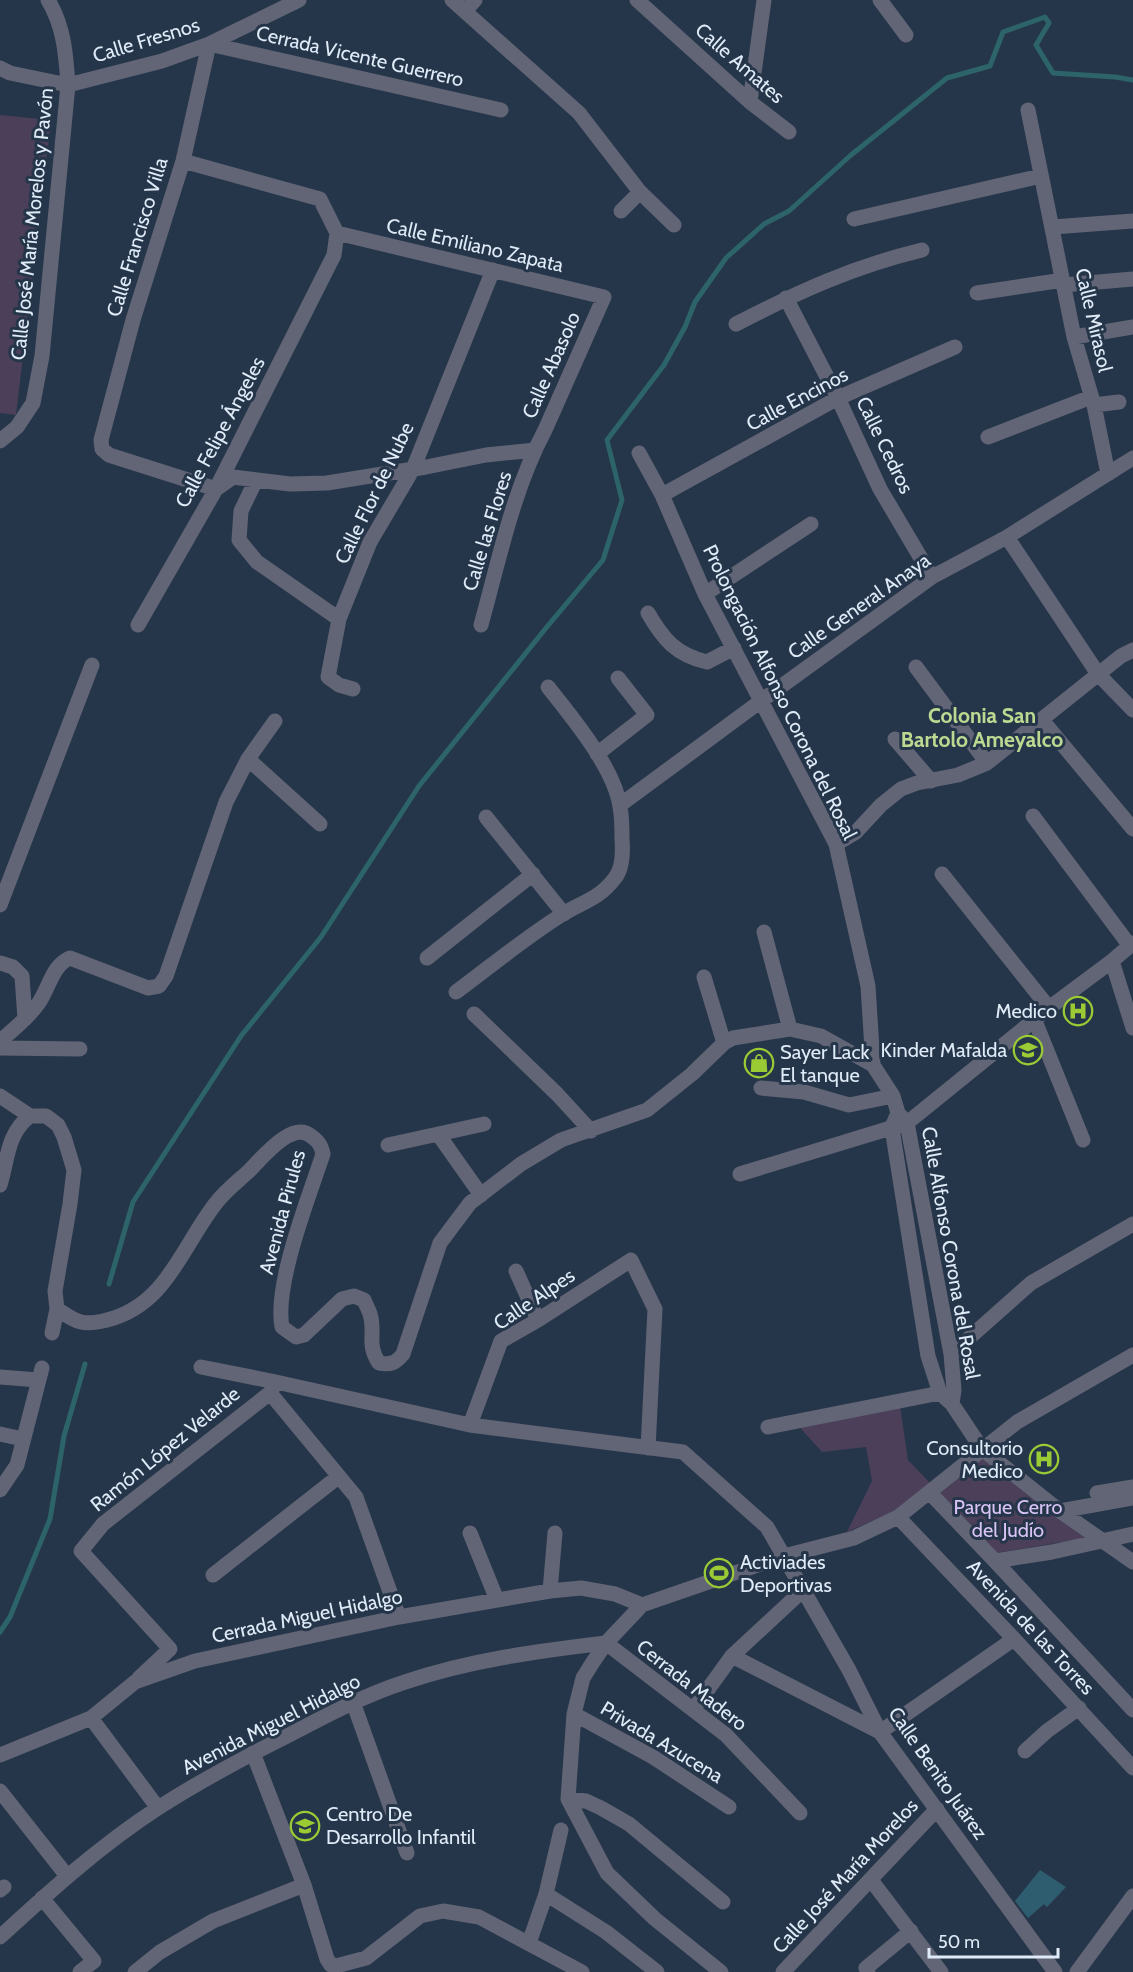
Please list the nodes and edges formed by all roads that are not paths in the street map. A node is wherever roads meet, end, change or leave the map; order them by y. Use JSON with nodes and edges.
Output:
{"nodes":[{"id":1,"x":48,"y":0,"type":"edge"},
{"id":2,"x":299,"y":0,"type":"edge"},
{"id":3,"x":452,"y":0,"type":"edge"},
{"id":4,"x":637,"y":0,"type":"edge"},
{"id":5,"x":764,"y":0,"type":"edge"},
{"id":6,"x":880,"y":0,"type":"edge"},
{"id":7,"x":470,"y":5,"type":"edge"},
{"id":8,"x":906,"y":35,"type":"dead end"},
{"id":9,"x":209,"y":44,"type":"junction"},
{"id":10,"x":0,"y":69,"type":"edge"},
{"id":11,"x":68,"y":85,"type":"junction"},
{"id":12,"x":750,"y":102,"type":"junction"},
{"id":13,"x":501,"y":110,"type":"dead end"},
{"id":14,"x":1028,"y":110,"type":"dead end"},
{"id":15,"x":789,"y":132,"type":"dead end"},
{"id":16,"x":183,"y":160,"type":"junction"},
{"id":17,"x":1041,"y":176,"type":"junction"},
{"id":18,"x":640,"y":192,"type":"junction"},
{"id":19,"x":621,"y":211,"type":"dead end"},
{"id":20,"x":854,"y":219,"type":"dead end"},
{"id":21,"x":1133,"y":221,"type":"edge"},
{"id":22,"x":674,"y":225,"type":"dead end"},
{"id":23,"x":1053,"y":227,"type":"junction"},
{"id":24,"x":337,"y":233,"type":"junction"},
{"id":25,"x":922,"y":250,"type":"dead end"},
{"id":26,"x":493,"y":270,"type":"junction"},
{"id":27,"x":1133,"y":279,"type":"edge"},
{"id":28,"x":1064,"y":283,"type":"junction"},
{"id":29,"x":977,"y":293,"type":"dead end"},
{"id":30,"x":604,"y":297,"type":"joint"},
{"id":31,"x":786,"y":298,"type":"junction"},
{"id":32,"x":735,"y":324,"type":"dead end"},
{"id":33,"x":1133,"y":327,"type":"edge"},
{"id":34,"x":1074,"y":337,"type":"junction"},
{"id":35,"x":955,"y":347,"type":"dead end"},
{"id":36,"x":838,"y":398,"type":"junction"},
{"id":37,"x":1092,"y":401,"type":"junction"},
{"id":38,"x":1119,"y":402,"type":"dead end"},
{"id":39,"x":988,"y":437,"type":"dead end"},
{"id":40,"x":0,"y":441,"type":"edge"},
{"id":41,"x":534,"y":450,"type":"junction"},
{"id":42,"x":639,"y":453,"type":"dead end"},
{"id":43,"x":1133,"y":458,"type":"edge"},
{"id":44,"x":413,"y":469,"type":"junction"},
{"id":45,"x":1108,"y":474,"type":"junction"},
{"id":46,"x":256,"y":480,"type":"junction"},
{"id":47,"x":216,"y":489,"type":"junction"},
{"id":48,"x":662,"y":495,"type":"junction"},
{"id":49,"x":811,"y":524,"type":"dead end"},
{"id":50,"x":1007,"y":537,"type":"junction"},
{"id":51,"x":932,"y":577,"type":"junction"},
{"id":52,"x":705,"y":594,"type":"junction"},
{"id":53,"x":648,"y":613,"type":"dead end"},
{"id":54,"x":339,"y":619,"type":"junction"},
{"id":55,"x":138,"y":625,"type":"dead end"},
{"id":56,"x":481,"y":625,"type":"dead end"},
{"id":57,"x":734,"y":648,"type":"junction"},
{"id":58,"x":1133,"y":650,"type":"edge"},
{"id":59,"x":92,"y":665,"type":"dead end"},
{"id":60,"x":916,"y":667,"type":"dead end"},
{"id":61,"x":1098,"y":674,"type":"junction"},
{"id":62,"x":618,"y":678,"type":"dead end"},
{"id":63,"x":548,"y":687,"type":"dead end"},
{"id":64,"x":353,"y":689,"type":"dead end"},
{"id":65,"x":761,"y":701,"type":"junction"},
{"id":66,"x":1133,"y":710,"type":"edge"},
{"id":67,"x":1041,"y":720,"type":"junction"},
{"id":68,"x":275,"y":721,"type":"dead end"},
{"id":69,"x":895,"y":739,"type":"dead end"},
{"id":70,"x":597,"y":754,"type":"junction"},
{"id":71,"x":248,"y":759,"type":"junction"},
{"id":72,"x":987,"y":763,"type":"junction"},
{"id":73,"x":931,"y":781,"type":"junction"},
{"id":74,"x":620,"y":805,"type":"junction"},
{"id":75,"x":1033,"y":816,"type":"dead end"},
{"id":76,"x":486,"y":817,"type":"dead end"},
{"id":77,"x":320,"y":824,"type":"dead end"},
{"id":78,"x":1133,"y":829,"type":"edge"},
{"id":79,"x":836,"y":844,"type":"junction"},
{"id":80,"x":533,"y":874,"type":"junction"},
{"id":81,"x":942,"y":874,"type":"dead end"},
{"id":82,"x":0,"y":905,"type":"edge"},
{"id":83,"x":564,"y":914,"type":"junction"},
{"id":84,"x":764,"y":932,"type":"dead end"},
{"id":85,"x":1131,"y":945,"type":"edge"},
{"id":86,"x":427,"y":958,"type":"dead end"},
{"id":87,"x":1112,"y":961,"type":"junction"},
{"id":88,"x":0,"y":963,"type":"edge"},
{"id":89,"x":704,"y":977,"type":"dead end"},
{"id":90,"x":456,"y":992,"type":"dead end"},
{"id":91,"x":1049,"y":1008,"type":"junction"},
{"id":92,"x":474,"y":1014,"type":"dead end"},
{"id":93,"x":25,"y":1019,"type":"junction"},
{"id":94,"x":1035,"y":1021,"type":"junction"},
{"id":95,"x":1133,"y":1028,"type":"edge"},
{"id":96,"x":790,"y":1029,"type":"junction"},
{"id":97,"x":723,"y":1039,"type":"junction"},
{"id":98,"x":0,"y":1041,"type":"edge"},
{"id":99,"x":0,"y":1048,"type":"edge"},
{"id":100,"x":80,"y":1049,"type":"dead end"},
{"id":101,"x":873,"y":1065,"type":"junction"},
{"id":102,"x":761,"y":1088,"type":"dead end"},
{"id":103,"x":893,"y":1095,"type":"junction"},
{"id":104,"x":0,"y":1096,"type":"edge"},
{"id":105,"x":30,"y":1116,"type":"junction"},
{"id":106,"x":899,"y":1121,"type":"junction"},
{"id":107,"x":484,"y":1124,"type":"dead end"},
{"id":108,"x":591,"y":1131,"type":"junction"},
{"id":109,"x":438,"y":1134,"type":"junction"},
{"id":110,"x":1083,"y":1140,"type":"dead end"},
{"id":111,"x":388,"y":1145,"type":"dead end"},
{"id":112,"x":740,"y":1174,"type":"dead end"},
{"id":113,"x":0,"y":1185,"type":"edge"},
{"id":114,"x":481,"y":1195,"type":"junction"},
{"id":115,"x":1133,"y":1224,"type":"edge"},
{"id":116,"x":516,"y":1271,"type":"dead end"},
{"id":117,"x":57,"y":1309,"type":"junction"},
{"id":118,"x":538,"y":1320,"type":"junction"},
{"id":119,"x":52,"y":1333,"type":"dead end"},
{"id":120,"x":951,"y":1354,"type":"junction"},
{"id":121,"x":1133,"y":1355,"type":"edge"},
{"id":122,"x":201,"y":1367,"type":"dead end"},
{"id":123,"x":0,"y":1377,"type":"edge"},
{"id":124,"x":273,"y":1387,"type":"junction"},
{"id":125,"x":946,"y":1398,"type":"junction"},
{"id":126,"x":470,"y":1425,"type":"junction"},
{"id":127,"x":768,"y":1426,"type":"dead end"},
{"id":128,"x":0,"y":1434,"type":"edge"},
{"id":129,"x":23,"y":1439,"type":"junction"},
{"id":130,"x":648,"y":1448,"type":"junction"},
{"id":131,"x":982,"y":1449,"type":"junction"},
{"id":132,"x":338,"y":1477,"type":"junction"},
{"id":133,"x":1133,"y":1487,"type":"edge"},
{"id":134,"x":0,"y":1490,"type":"edge"},
{"id":135,"x":930,"y":1493,"type":"junction"},
{"id":136,"x":1097,"y":1493,"type":"dead end"},
{"id":137,"x":1133,"y":1498,"type":"edge"},
{"id":138,"x":1060,"y":1511,"type":"junction"},
{"id":139,"x":897,"y":1517,"type":"junction"},
{"id":140,"x":470,"y":1533,"type":"dead end"},
{"id":141,"x":555,"y":1533,"type":"dead end"},
{"id":142,"x":1133,"y":1534,"type":"edge"},
{"id":143,"x":1100,"y":1540,"type":"junction"},
{"id":144,"x":784,"y":1556,"type":"junction"},
{"id":145,"x":995,"y":1561,"type":"junction"},
{"id":146,"x":1133,"y":1562,"type":"edge"},
{"id":147,"x":213,"y":1575,"type":"dead end"},
{"id":148,"x":550,"y":1591,"type":"junction"},
{"id":149,"x":802,"y":1592,"type":"junction"},
{"id":150,"x":497,"y":1600,"type":"junction"},
{"id":151,"x":642,"y":1605,"type":"junction"},
{"id":152,"x":399,"y":1617,"type":"junction"},
{"id":153,"x":1014,"y":1639,"type":"junction"},
{"id":154,"x":606,"y":1643,"type":"junction"},
{"id":155,"x":732,"y":1656,"type":"junction"},
{"id":156,"x":135,"y":1682,"type":"junction"},
{"id":157,"x":353,"y":1702,"type":"junction"},
{"id":158,"x":1079,"y":1708,"type":"junction"},
{"id":159,"x":693,"y":1710,"type":"junction"},
{"id":160,"x":1133,"y":1710,"type":"edge"},
{"id":161,"x":574,"y":1714,"type":"junction"},
{"id":162,"x":91,"y":1718,"type":"junction"},
{"id":163,"x":880,"y":1732,"type":"junction"},
{"id":164,"x":1024,"y":1751,"type":"dead end"},
{"id":165,"x":253,"y":1753,"type":"junction"},
{"id":166,"x":0,"y":1755,"type":"edge"},
{"id":167,"x":1133,"y":1768,"type":"edge"},
{"id":168,"x":0,"y":1791,"type":"edge"},
{"id":169,"x":568,"y":1800,"type":"junction"},
{"id":170,"x":729,"y":1807,"type":"dead end"},
{"id":171,"x":158,"y":1808,"type":"junction"},
{"id":172,"x":937,"y":1809,"type":"junction"},
{"id":173,"x":800,"y":1813,"type":"dead end"},
{"id":174,"x":561,"y":1830,"type":"dead end"},
{"id":175,"x":407,"y":1853,"type":"dead end"},
{"id":176,"x":67,"y":1876,"type":"junction"},
{"id":177,"x":871,"y":1880,"type":"junction"},
{"id":178,"x":304,"y":1885,"type":"junction"},
{"id":179,"x":546,"y":1894,"type":"junction"},
{"id":180,"x":1133,"y":1896,"type":"edge"},
{"id":181,"x":42,"y":1898,"type":"junction"},
{"id":182,"x":723,"y":1902,"type":"dead end"},
{"id":183,"x":911,"y":1931,"type":"junction"},
{"id":184,"x":0,"y":1937,"type":"edge"},
{"id":185,"x":529,"y":1943,"type":"junction"},
{"id":186,"x":80,"y":1972,"type":"edge"},
{"id":187,"x":135,"y":1972,"type":"edge"},
{"id":188,"x":582,"y":1972,"type":"edge"},
{"id":189,"x":657,"y":1972,"type":"edge"},
{"id":190,"x":721,"y":1972,"type":"edge"},
{"id":191,"x":783,"y":1972,"type":"edge"},
{"id":192,"x":868,"y":1972,"type":"edge"},
{"id":193,"x":941,"y":1972,"type":"edge"},
{"id":194,"x":1055,"y":1972,"type":"edge"},
{"id":195,"x":1077,"y":1972,"type":"edge"}],
"edges":[{"from":1,"to":11,"type":"street","name":"Calle José María Morelos y Pavón"},
{"from":2,"to":9,"type":"street","name":"Calle Fresnos"},
{"from":3,"to":7,"type":"street"},
{"from":4,"to":12,"type":"street","name":"Calle Amates"},
{"from":5,"to":12,"type":"street"},
{"from":6,"to":8,"type":"street"},
{"from":7,"to":18,"type":"street"},
{"from":9,"to":11,"type":"street","name":"Calle Fresnos"},
{"from":9,"to":13,"type":"street","name":"Cerrada Vicente Guerrero"},
{"from":9,"to":16,"type":"street","name":"Calle Francisco Villa"},
{"from":10,"to":11,"type":"street"},
{"from":11,"to":40,"type":"street","name":"Calle José María Morelos y Pavón"},
{"from":12,"to":15,"type":"street","name":"Calle Amates"},
{"from":14,"to":17,"type":"street","name":"Calle Mirasol"},
{"from":16,"to":24,"type":"street"},
{"from":16,"to":47,"type":"street","name":"Calle Francisco Villa"},
{"from":17,"to":20,"type":"street"},
{"from":17,"to":23,"type":"street","name":"Calle Mirasol"},
{"from":18,"to":19,"type":"street"},
{"from":18,"to":22,"type":"street"},
{"from":21,"to":23,"type":"street"},
{"from":23,"to":28,"type":"street","name":"Calle Mirasol"},
{"from":24,"to":26,"type":"street","name":"Calle Emiliano Zapata"},
{"from":24,"to":47,"type":"street","name":"Calle Felipe Ángeles"},
{"from":25,"to":31,"type":"street"},
{"from":26,"to":30,"type":"street","name":"Calle Emiliano Zapata"},
{"from":26,"to":44,"type":"street","name":"Calle Flor de Nube"},
{"from":27,"to":28,"type":"street"},
{"from":28,"to":29,"type":"street"},
{"from":28,"to":34,"type":"street","name":"Calle Mirasol"},
{"from":30,"to":41,"type":"street","name":"Calle Abasolo"},
{"from":31,"to":32,"type":"street"},
{"from":31,"to":36,"type":"street","name":"Calle Cedros"},
{"from":33,"to":34,"type":"street"},
{"from":34,"to":37,"type":"street","name":"Calle Mirasol"},
{"from":35,"to":36,"type":"street","name":"Calle Encinos"},
{"from":36,"to":48,"type":"street","name":"Calle Encinos"},
{"from":36,"to":51,"type":"street","name":"Calle Cedros"},
{"from":37,"to":38,"type":"street"},
{"from":37,"to":39,"type":"street"},
{"from":37,"to":45,"type":"street","name":"Calle Mirasol"},
{"from":41,"to":44,"type":"street"},
{"from":41,"to":56,"type":"street","name":"Calle las Flores"},
{"from":42,"to":48,"type":"street","name":"Prolongación Alfonso Corona del Rosal"},
{"from":43,"to":45,"type":"street","name":"Calle General Anaya"},
{"from":44,"to":46,"type":"street"},
{"from":44,"to":54,"type":"street","name":"Calle Flor de Nube"},
{"from":45,"to":50,"type":"street","name":"Calle General Anaya"},
{"from":46,"to":47,"type":"street"},
{"from":46,"to":54,"type":"street"},
{"from":47,"to":55,"type":"street","name":"Calle Felipe Ángeles"},
{"from":48,"to":52,"type":"street","name":"Prolongación Alfonso Corona del Rosal"},
{"from":49,"to":52,"type":"street"},
{"from":50,"to":51,"type":"street","name":"Calle General Anaya"},
{"from":50,"to":61,"type":"street"},
{"from":51,"to":65,"type":"street","name":"Calle General Anaya"},
{"from":52,"to":57,"type":"street","name":"Prolongación Alfonso Corona del Rosal"},
{"from":53,"to":57,"type":"street"},
{"from":54,"to":64,"type":"street","name":"Calle Flor de Nube"},
{"from":57,"to":65,"type":"street","name":"Prolongación Alfonso Corona del Rosal"},
{"from":58,"to":61,"type":"street"},
{"from":59,"to":82,"type":"street"},
{"from":60,"to":72,"type":"street"},
{"from":61,"to":66,"type":"street"},
{"from":61,"to":67,"type":"street"},
{"from":62,"to":70,"type":"street"},
{"from":63,"to":70,"type":"street"},
{"from":65,"to":74,"type":"street","name":"Calle General Anaya"},
{"from":65,"to":79,"type":"street","name":"Prolongación Alfonso Corona del Rosal"},
{"from":67,"to":72,"type":"street"},
{"from":67,"to":78,"type":"street"},
{"from":68,"to":71,"type":"street"},
{"from":69,"to":73,"type":"street"},
{"from":70,"to":74,"type":"street"},
{"from":71,"to":77,"type":"street"},
{"from":71,"to":93,"type":"street"},
{"from":72,"to":73,"type":"street"},
{"from":73,"to":79,"type":"street"},
{"from":74,"to":83,"type":"street"},
{"from":75,"to":85,"type":"street"},
{"from":76,"to":80,"type":"street"},
{"from":79,"to":101,"type":"street","name":"Prolongación Alfonso Corona del Rosal"},
{"from":80,"to":83,"type":"street"},
{"from":80,"to":86,"type":"street"},
{"from":81,"to":91,"type":"street"},
{"from":83,"to":90,"type":"street"},
{"from":84,"to":96,"type":"street"},
{"from":85,"to":87,"type":"street"},
{"from":87,"to":91,"type":"street"},
{"from":87,"to":95,"type":"street"},
{"from":88,"to":93,"type":"street"},
{"from":89,"to":97,"type":"street"},
{"from":91,"to":94,"type":"street"},
{"from":92,"to":108,"type":"street"},
{"from":93,"to":98,"type":"street"},
{"from":94,"to":106,"type":"street"},
{"from":94,"to":110,"type":"street"},
{"from":96,"to":97,"type":"street","name":"Avenida Pirules"},
{"from":96,"to":101,"type":"street","name":"Avenida Pirules"},
{"from":97,"to":108,"type":"street","name":"Avenida Pirules"},
{"from":99,"to":100,"type":"street"},
{"from":101,"to":103,"type":"street","name":"Calle Alfonso Corona del Rosal"},
{"from":102,"to":103,"type":"street"},
{"from":103,"to":106,"type":"street","name":"Calle Alfonso Corona del Rosal"},
{"from":104,"to":105,"type":"street"},
{"from":105,"to":113,"type":"street"},
{"from":105,"to":117,"type":"street"},
{"from":106,"to":112,"type":"street"},
{"from":106,"to":120,"type":"street","name":"Calle Alfonso Corona del Rosal"},
{"from":106,"to":125,"type":"street","name":"Calle Alfonso Corona del Rosal"},
{"from":107,"to":109,"type":"street"},
{"from":108,"to":114,"type":"street","name":"Avenida Pirules"},
{"from":109,"to":111,"type":"street"},
{"from":109,"to":114,"type":"street"},
{"from":114,"to":117,"type":"street","name":"Avenida Pirules"},
{"from":115,"to":120,"type":"street"},
{"from":116,"to":118,"type":"street"},
{"from":117,"to":119,"type":"street"},
{"from":118,"to":126,"type":"street","name":"Calle Alpes"},
{"from":118,"to":130,"type":"street","name":"Calle Alpes"},
{"from":120,"to":125,"type":"street","name":"Calle Alfonso Corona del Rosal"},
{"from":121,"to":131,"type":"street"},
{"from":122,"to":124,"type":"street"},
{"from":123,"to":129,"type":"street"},
{"from":124,"to":126,"type":"street"},
{"from":124,"to":132,"type":"street"},
{"from":124,"to":156,"type":"street","name":"Ramón López Velarde"},
{"from":125,"to":127,"type":"street"},
{"from":125,"to":131,"type":"street","name":"Calle Alfonso Corona del Rosal"},
{"from":126,"to":130,"type":"street"},
{"from":128,"to":129,"type":"street"},
{"from":129,"to":134,"type":"street"},
{"from":130,"to":144,"type":"street"},
{"from":131,"to":135,"type":"street"},
{"from":131,"to":138,"type":"street","name":"Calle Alfonso Corona del Rosal"},
{"from":132,"to":147,"type":"street"},
{"from":132,"to":152,"type":"street"},
{"from":133,"to":136,"type":"street"},
{"from":135,"to":139,"type":"street"},
{"from":135,"to":145,"type":"street","name":"Avenida de las Torres"},
{"from":137,"to":138,"type":"street"},
{"from":138,"to":143,"type":"street","name":"Calle Alfonso Corona del Rosal"},
{"from":139,"to":144,"type":"street"},
{"from":139,"to":153,"type":"street","name":"Avenida de las Torres"},
{"from":140,"to":150,"type":"street"},
{"from":141,"to":148,"type":"street"},
{"from":142,"to":143,"type":"street"},
{"from":143,"to":145,"type":"street"},
{"from":143,"to":146,"type":"street","name":"Calle Alfonso Corona del Rosal"},
{"from":144,"to":149,"type":"street","name":"Calle Benito Juárez"},
{"from":144,"to":151,"type":"street"},
{"from":145,"to":160,"type":"street","name":"Avenida de las Torres"},
{"from":148,"to":150,"type":"street","name":"Cerrada Miguel Hidalgo"},
{"from":148,"to":151,"type":"street","name":"Cerrada Miguel Hidalgo"},
{"from":149,"to":155,"type":"street"},
{"from":149,"to":163,"type":"street","name":"Calle Benito Juárez"},
{"from":150,"to":152,"type":"street","name":"Cerrada Miguel Hidalgo"},
{"from":151,"to":154,"type":"street"},
{"from":152,"to":156,"type":"street","name":"Cerrada Miguel Hidalgo"},
{"from":153,"to":158,"type":"street","name":"Avenida de las Torres"},
{"from":153,"to":163,"type":"street"},
{"from":154,"to":157,"type":"street","name":"Avenida Miguel Hidalgo"},
{"from":154,"to":159,"type":"street","name":"Cerrada Madero"},
{"from":154,"to":161,"type":"street"},
{"from":155,"to":159,"type":"street"},
{"from":155,"to":163,"type":"street"},
{"from":156,"to":162,"type":"street","name":"Cerrada Miguel Hidalgo"},
{"from":157,"to":165,"type":"street","name":"Avenida Miguel Hidalgo"},
{"from":157,"to":175,"type":"street"},
{"from":158,"to":164,"type":"street"},
{"from":158,"to":167,"type":"street","name":"Avenida de las Torres"},
{"from":159,"to":173,"type":"street","name":"Cerrada Madero"},
{"from":161,"to":169,"type":"street"},
{"from":161,"to":170,"type":"street","name":"Privada Azucena"},
{"from":162,"to":166,"type":"street","name":"Cerrada Miguel Hidalgo"},
{"from":162,"to":171,"type":"street"},
{"from":163,"to":172,"type":"street","name":"Calle Benito Juárez"},
{"from":165,"to":171,"type":"street","name":"Avenida Miguel Hidalgo"},
{"from":165,"to":178,"type":"street"},
{"from":168,"to":176,"type":"street"},
{"from":169,"to":182,"type":"street"},
{"from":169,"to":190,"type":"street"},
{"from":171,"to":176,"type":"street","name":"Avenida Miguel Hidalgo"},
{"from":172,"to":177,"type":"street","name":"Calle José María Morelos"},
{"from":172,"to":194,"type":"street","name":"Calle Benito Juárez"},
{"from":174,"to":179,"type":"street"},
{"from":176,"to":181,"type":"street","name":"Avenida Miguel Hidalgo"},
{"from":177,"to":183,"type":"street"},
{"from":177,"to":191,"type":"street","name":"Calle José María Morelos"},
{"from":178,"to":185,"type":"street"},
{"from":178,"to":187,"type":"street"},
{"from":179,"to":185,"type":"street"},
{"from":179,"to":189,"type":"street"},
{"from":180,"to":195,"type":"street"},
{"from":181,"to":184,"type":"street","name":"Avenida Miguel Hidalgo"},
{"from":181,"to":186,"type":"street"},
{"from":183,"to":192,"type":"street"},
{"from":183,"to":193,"type":"street"},
{"from":185,"to":188,"type":"street"}]}
